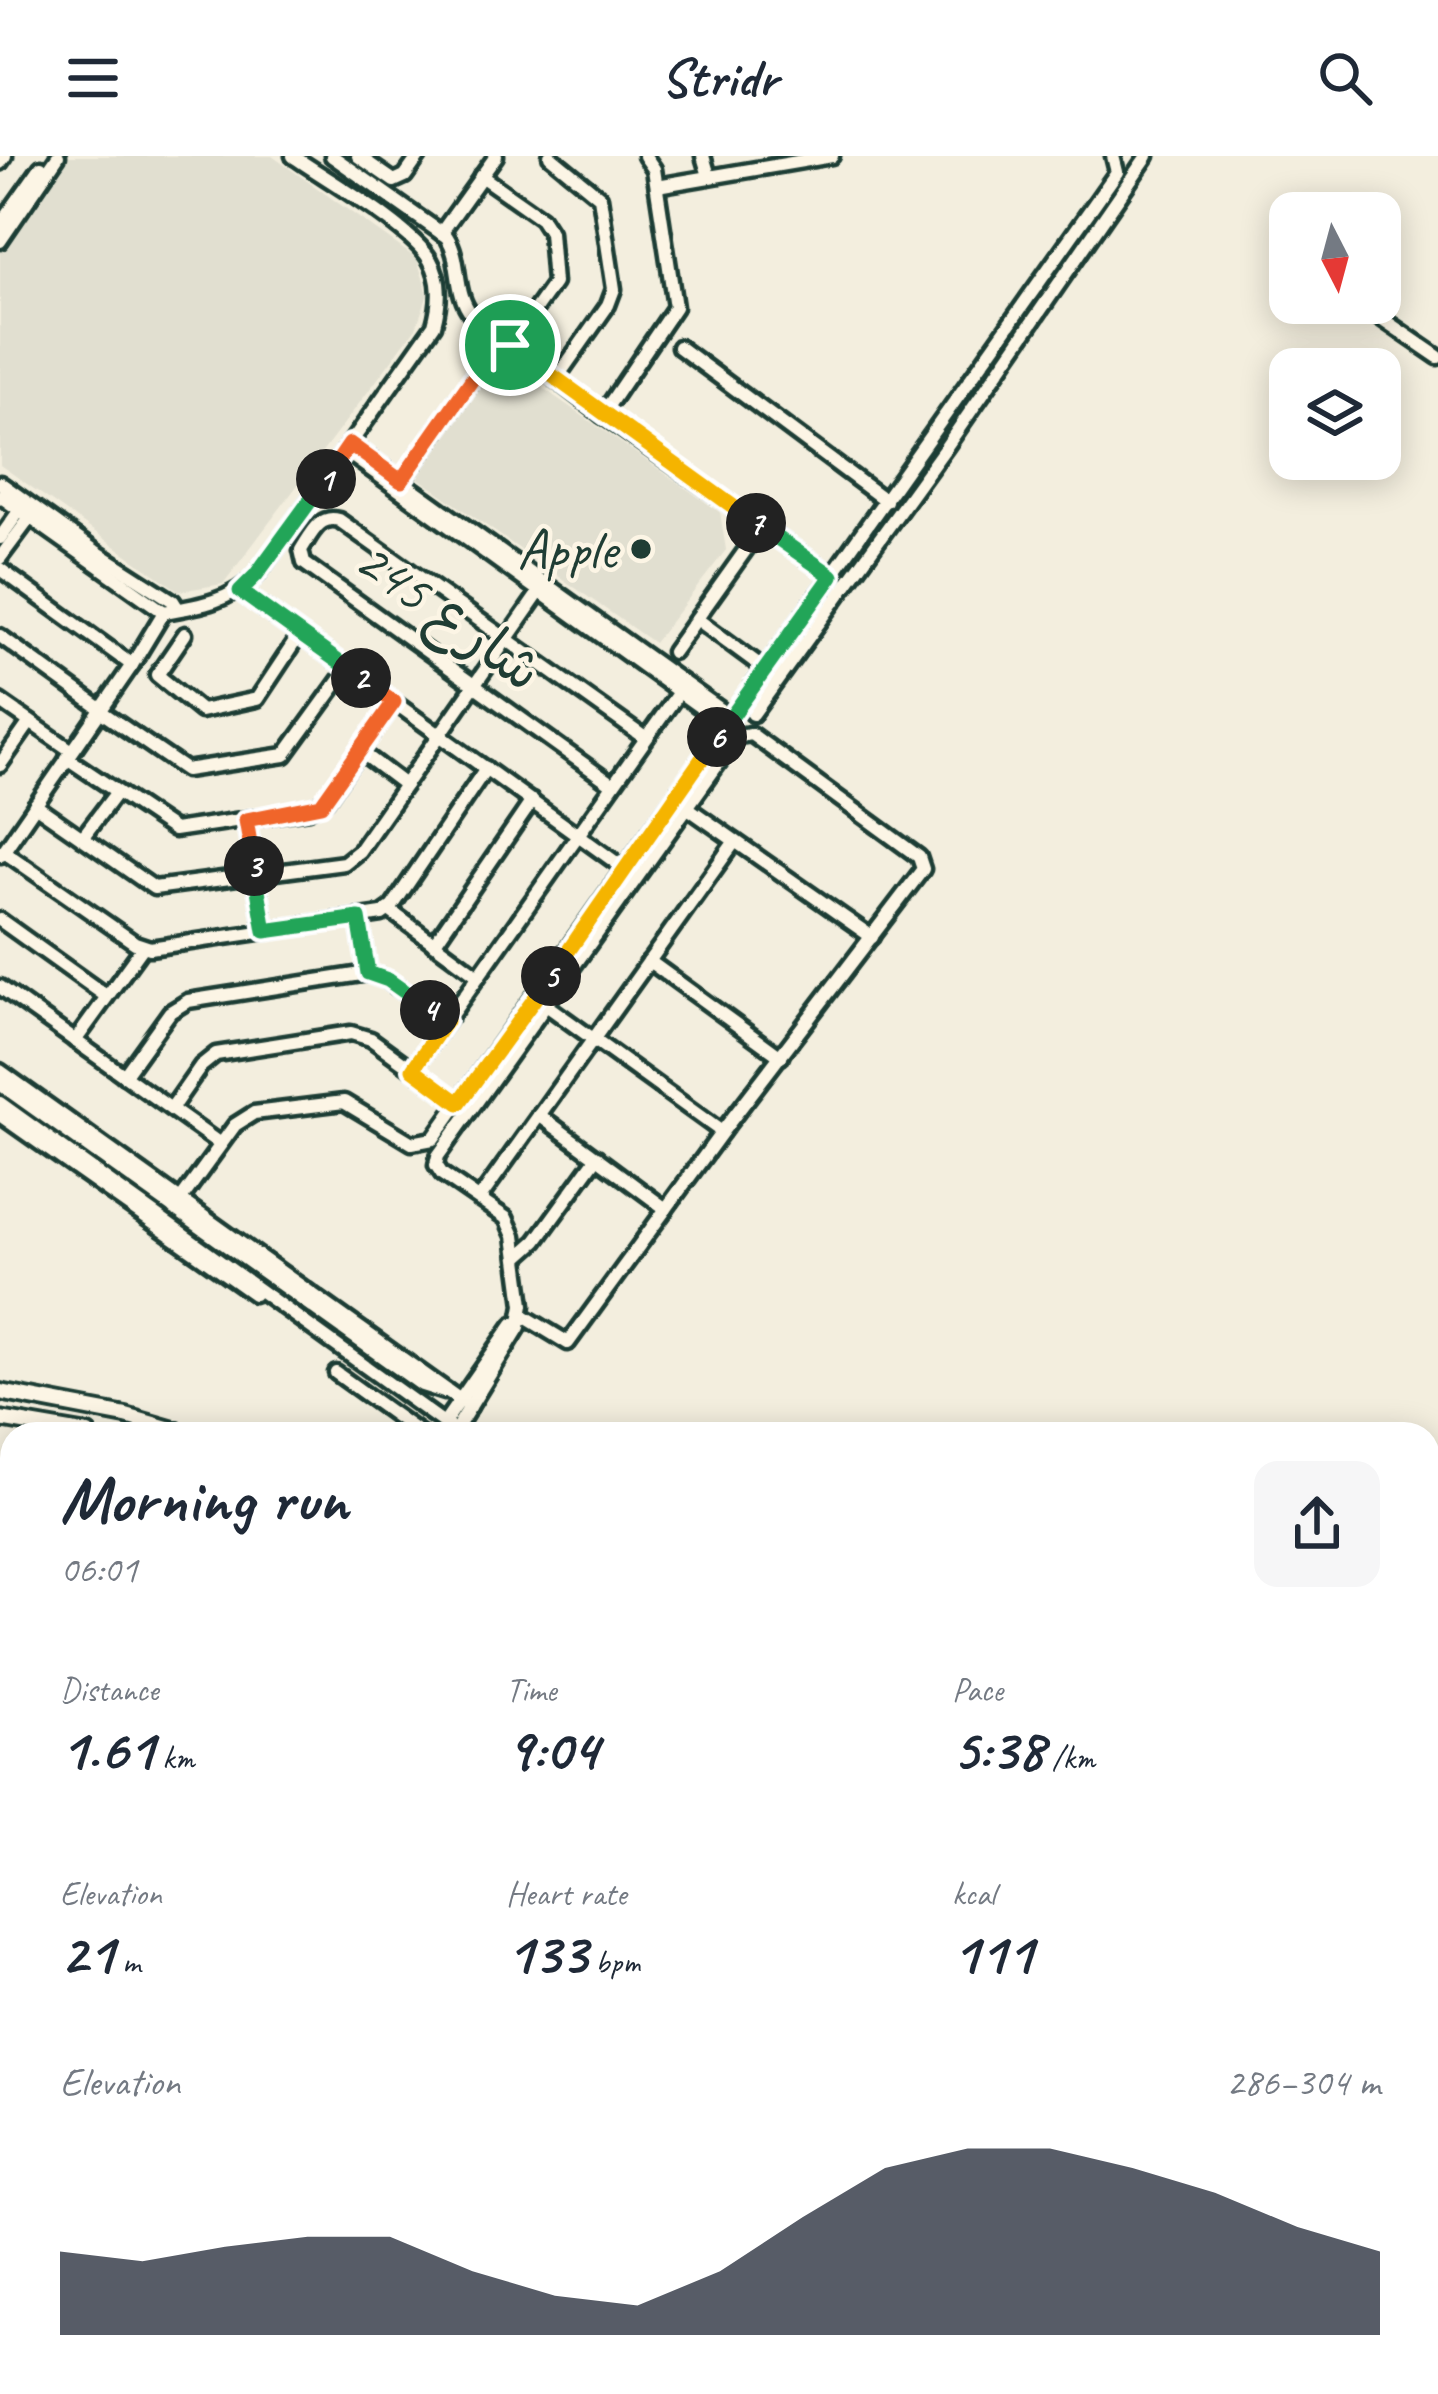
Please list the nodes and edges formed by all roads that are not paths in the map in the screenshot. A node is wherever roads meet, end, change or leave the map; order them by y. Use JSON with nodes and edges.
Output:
{"nodes":[{"id":1,"x":5,"y":156,"type":"edge"},
{"id":2,"x":293,"y":156,"type":"edge"},
{"id":3,"x":332,"y":156,"type":"edge"},
{"id":4,"x":358,"y":156,"type":"edge"},
{"id":5,"x":418,"y":156,"type":"edge"},
{"id":6,"x":496,"y":156,"type":"edge"},
{"id":7,"x":550,"y":156,"type":"edge"},
{"id":8,"x":645,"y":156,"type":"edge"},
{"id":9,"x":703,"y":156,"type":"edge"},
{"id":10,"x":1113,"y":156,"type":"edge"},
{"id":11,"x":1147,"y":156,"type":"edge"},
{"id":12,"x":822,"y":157,"type":"edge"},
{"id":13,"x":50,"y":158,"type":"edge"},
{"id":14,"x":767,"y":161,"type":"edge"},
{"id":15,"x":0,"y":164,"type":"edge"},
{"id":16,"x":1118,"y":172,"type":"junction"},
{"id":17,"x":481,"y":176,"type":"junction"},
{"id":18,"x":709,"y":176,"type":"junction"},
{"id":19,"x":1132,"y":179,"type":"junction"},
{"id":20,"x":657,"y":186,"type":"junction"},
{"id":21,"x":0,"y":192,"type":"edge"},
{"id":22,"x":19,"y":204,"type":"junction"},
{"id":23,"x":5,"y":218,"type":"edge"},
{"id":24,"x":441,"y":233,"type":"junction"},
{"id":25,"x":0,"y":241,"type":"edge"},
{"id":26,"x":457,"y":269,"type":"junction"},
{"id":27,"x":436,"y":275,"type":"junction"},
{"id":28,"x":1390,"y":324,"type":"edge"},
{"id":29,"x":505,"y":341,"type":"junction"},
{"id":30,"x":679,"y":347,"type":"dead end"},
{"id":31,"x":1438,"y":357,"type":"edge"},
{"id":32,"x":556,"y":380,"type":"junction"},
{"id":33,"x":602,"y":415,"type":"junction"},
{"id":34,"x":348,"y":448,"type":"junction"},
{"id":35,"x":401,"y":481,"type":"junction"},
{"id":36,"x":0,"y":482,"type":"edge"},
{"id":37,"x":0,"y":496,"type":"edge"},
{"id":38,"x":886,"y":501,"type":"junction"},
{"id":39,"x":0,"y":509,"type":"edge"},
{"id":40,"x":25,"y":514,"type":"junction"},
{"id":41,"x":762,"y":527,"type":"junction"},
{"id":42,"x":0,"y":538,"type":"edge"},
{"id":43,"x":0,"y":558,"type":"edge"},
{"id":44,"x":0,"y":568,"type":"edge"},
{"id":45,"x":832,"y":576,"type":"junction"},
{"id":46,"x":534,"y":584,"type":"junction"},
{"id":47,"x":240,"y":591,"type":"junction"},
{"id":48,"x":168,"y":613,"type":"junction"},
{"id":49,"x":697,"y":619,"type":"junction"},
{"id":50,"x":184,"y":634,"type":"dead end"},
{"id":51,"x":300,"y":634,"type":"junction"},
{"id":52,"x":0,"y":637,"type":"edge"},
{"id":53,"x":506,"y":640,"type":"junction"},
{"id":54,"x":673,"y":652,"type":"dead end"},
{"id":55,"x":132,"y":665,"type":"junction"},
{"id":56,"x":348,"y":668,"type":"junction"},
{"id":57,"x":765,"y":669,"type":"junction"},
{"id":58,"x":474,"y":685,"type":"junction"},
{"id":59,"x":679,"y":692,"type":"junction"},
{"id":60,"x":0,"y":700,"type":"edge"},
{"id":61,"x":394,"y":702,"type":"junction"},
{"id":62,"x":101,"y":710,"type":"junction"},
{"id":63,"x":753,"y":714,"type":"dead end"},
{"id":64,"x":728,"y":721,"type":"junction"},
{"id":65,"x":31,"y":722,"type":"junction"},
{"id":66,"x":440,"y":735,"type":"junction"},
{"id":67,"x":645,"y":738,"type":"junction"},
{"id":68,"x":360,"y":752,"type":"junction"},
{"id":69,"x":70,"y":755,"type":"junction"},
{"id":70,"x":0,"y":765,"type":"edge"},
{"id":71,"x":486,"y":768,"type":"junction"},
{"id":72,"x":405,"y":785,"type":"junction"},
{"id":73,"x":613,"y":785,"type":"junction"},
{"id":74,"x":116,"y":793,"type":"junction"},
{"id":75,"x":532,"y":801,"type":"junction"},
{"id":76,"x":35,"y":805,"type":"junction"},
{"id":77,"x":688,"y":808,"type":"junction"},
{"id":78,"x":246,"y":820,"type":"junction"},
{"id":79,"x":578,"y":834,"type":"junction"},
{"id":80,"x":82,"y":838,"type":"junction"},
{"id":81,"x":735,"y":842,"type":"junction"},
{"id":82,"x":2,"y":854,"type":"edge"},
{"id":83,"x":625,"y":869,"type":"junction"},
{"id":84,"x":256,"y":876,"type":"junction"},
{"id":85,"x":389,"y":910,"type":"junction"},
{"id":86,"x":359,"y":918,"type":"junction"},
{"id":87,"x":0,"y":920,"type":"edge"},
{"id":88,"x":265,"y":931,"type":"junction"},
{"id":89,"x":872,"y":938,"type":"junction"},
{"id":90,"x":434,"y":944,"type":"junction"},
{"id":91,"x":143,"y":946,"type":"junction"},
{"id":92,"x":649,"y":962,"type":"junction"},
{"id":93,"x":368,"y":973,"type":"junction"},
{"id":94,"x":477,"y":975,"type":"junction"},
{"id":95,"x":0,"y":987,"type":"edge"},
{"id":96,"x":106,"y":996,"type":"junction"},
{"id":97,"x":546,"y":1005,"type":"junction"},
{"id":98,"x":446,"y":1021,"type":"junction"},
{"id":99,"x":593,"y":1039,"type":"junction"},
{"id":100,"x":75,"y":1041,"type":"junction"},
{"id":101,"x":781,"y":1057,"type":"junction"},
{"id":102,"x":413,"y":1069,"type":"junction"},
{"id":103,"x":0,"y":1071,"type":"edge"},
{"id":104,"x":124,"y":1076,"type":"junction"},
{"id":105,"x":0,"y":1084,"type":"edge"},
{"id":106,"x":0,"y":1102,"type":"edge"},
{"id":107,"x":459,"y":1103,"type":"junction"},
{"id":108,"x":171,"y":1109,"type":"junction"},
{"id":109,"x":0,"y":1115,"type":"edge"},
{"id":110,"x":539,"y":1115,"type":"junction"},
{"id":111,"x":722,"y":1132,"type":"junction"},
{"id":112,"x":220,"y":1144,"type":"junction"},
{"id":113,"x":597,"y":1157,"type":"junction"},
{"id":114,"x":480,"y":1198,"type":"junction"},
{"id":115,"x":177,"y":1205,"type":"junction"},
{"id":116,"x":666,"y":1209,"type":"junction"},
{"id":117,"x":518,"y":1257,"type":"junction"},
{"id":118,"x":522,"y":1315,"type":"junction"},
{"id":119,"x":337,"y":1348,"type":"junction"},
{"id":120,"x":336,"y":1373,"type":"dead end"},
{"id":121,"x":0,"y":1392,"type":"edge"},
{"id":122,"x":465,"y":1404,"type":"junction"},
{"id":123,"x":149,"y":1422,"type":"edge"},
{"id":124,"x":404,"y":1422,"type":"edge"},
{"id":125,"x":440,"y":1422,"type":"edge"},
{"id":126,"x":452,"y":1422,"type":"edge"}],
"edges":[{"from":1,"to":15,"type":"street"},
{"from":2,"to":27,"type":"street"},
{"from":3,"to":24,"type":"street"},
{"from":4,"to":5,"type":"street"},
{"from":6,"to":17,"type":"street"},
{"from":7,"to":32,"type":"street"},
{"from":8,"to":20,"type":"street"},
{"from":9,"to":18,"type":"street"},
{"from":10,"to":16,"type":"street"},
{"from":11,"to":19,"type":"street"},
{"from":12,"to":14,"type":"street"},
{"from":13,"to":22,"type":"street"},
{"from":14,"to":18,"type":"street"},
{"from":16,"to":19,"type":"street"},
{"from":16,"to":38,"type":"street"},
{"from":17,"to":24,"type":"street"},
{"from":17,"to":29,"type":"street"},
{"from":18,"to":20,"type":"street"},
{"from":19,"to":63,"type":"street"},
{"from":20,"to":33,"type":"street"},
{"from":21,"to":22,"type":"street"},
{"from":22,"to":23,"type":"street"},
{"from":23,"to":25,"type":"street"},
{"from":24,"to":26,"type":"street"},
{"from":26,"to":27,"type":"street"},
{"from":26,"to":29,"type":"street"},
{"from":27,"to":34,"type":"street"},
{"from":28,"to":31,"type":"street"},
{"from":29,"to":32,"type":"street"},
{"from":29,"to":35,"type":"street"},
{"from":30,"to":38,"type":"street"},
{"from":32,"to":33,"type":"street"},
{"from":33,"to":41,"type":"street"},
{"from":34,"to":35,"type":"street"},
{"from":34,"to":46,"type":"street"},
{"from":34,"to":47,"type":"street"},
{"from":35,"to":46,"type":"street"},
{"from":36,"to":40,"type":"street"},
{"from":37,"to":40,"type":"street"},
{"from":38,"to":45,"type":"street"},
{"from":39,"to":40,"type":"street"},
{"from":40,"to":42,"type":"street"},
{"from":40,"to":43,"type":"street"},
{"from":40,"to":48,"type":"street"},
{"from":40,"to":48,"type":"street"},
{"from":41,"to":45,"type":"street"},
{"from":41,"to":49,"type":"street"},
{"from":44,"to":55,"type":"street"},
{"from":45,"to":57,"type":"street"},
{"from":46,"to":53,"type":"street"},
{"from":46,"to":59,"type":"street"},
{"from":46,"to":64,"type":"street"},
{"from":47,"to":48,"type":"street"},
{"from":47,"to":51,"type":"street"},
{"from":48,"to":55,"type":"street"},
{"from":49,"to":54,"type":"street"},
{"from":49,"to":57,"type":"street"},
{"from":50,"to":51,"type":"street"},
{"from":51,"to":56,"type":"street"},
{"from":52,"to":62,"type":"street"},
{"from":53,"to":58,"type":"street"},
{"from":53,"to":58,"type":"street","name":"شارع 245"},
{"from":53,"to":67,"type":"street","name":"شارع 245"},
{"from":55,"to":62,"type":"street"},
{"from":56,"to":61,"type":"street"},
{"from":56,"to":62,"type":"street"},
{"from":57,"to":64,"type":"street"},
{"from":58,"to":66,"type":"street"},
{"from":58,"to":73,"type":"street","name":"شارع 245"},
{"from":59,"to":64,"type":"street"},
{"from":59,"to":67,"type":"street"},
{"from":60,"to":65,"type":"street"},
{"from":61,"to":66,"type":"street"},
{"from":61,"to":68,"type":"street"},
{"from":62,"to":69,"type":"street"},
{"from":64,"to":83,"type":"street"},
{"from":65,"to":69,"type":"street"},
{"from":65,"to":70,"type":"street"},
{"from":66,"to":71,"type":"street"},
{"from":66,"to":72,"type":"street"},
{"from":67,"to":73,"type":"street"},
{"from":68,"to":72,"type":"street"},
{"from":68,"to":78,"type":"street"},
{"from":69,"to":74,"type":"street"},
{"from":69,"to":76,"type":"street"},
{"from":71,"to":75,"type":"street"},
{"from":71,"to":85,"type":"street"},
{"from":72,"to":84,"type":"street"},
{"from":73,"to":79,"type":"street"},
{"from":74,"to":78,"type":"street"},
{"from":74,"to":80,"type":"street"},
{"from":75,"to":79,"type":"street"},
{"from":75,"to":90,"type":"street"},
{"from":76,"to":80,"type":"street"},
{"from":76,"to":82,"type":"street"},
{"from":77,"to":81,"type":"street"},
{"from":77,"to":89,"type":"street"},
{"from":77,"to":97,"type":"street"},
{"from":78,"to":84,"type":"street"},
{"from":79,"to":83,"type":"street"},
{"from":79,"to":94,"type":"street"},
{"from":80,"to":84,"type":"street"},
{"from":81,"to":89,"type":"street"},
{"from":81,"to":92,"type":"street"},
{"from":82,"to":91,"type":"street"},
{"from":83,"to":107,"type":"street"},
{"from":84,"to":88,"type":"street"},
{"from":85,"to":86,"type":"street"},
{"from":85,"to":90,"type":"street"},
{"from":86,"to":88,"type":"street"},
{"from":86,"to":93,"type":"street"},
{"from":87,"to":96,"type":"street"},
{"from":88,"to":91,"type":"street"},
{"from":89,"to":101,"type":"street"},
{"from":90,"to":94,"type":"street"},
{"from":91,"to":96,"type":"street"},
{"from":92,"to":99,"type":"street"},
{"from":92,"to":101,"type":"street"},
{"from":93,"to":98,"type":"street"},
{"from":93,"to":104,"type":"street"},
{"from":94,"to":98,"type":"street"},
{"from":95,"to":100,"type":"street"},
{"from":96,"to":100,"type":"street"},
{"from":97,"to":99,"type":"street"},
{"from":97,"to":114,"type":"street"},
{"from":98,"to":102,"type":"street"},
{"from":99,"to":110,"type":"street"},
{"from":99,"to":111,"type":"street"},
{"from":100,"to":104,"type":"street"},
{"from":101,"to":111,"type":"street"},
{"from":102,"to":107,"type":"street"},
{"from":102,"to":108,"type":"street"},
{"from":103,"to":115,"type":"street"},
{"from":104,"to":108,"type":"street"},
{"from":105,"to":115,"type":"street"},
{"from":106,"to":119,"type":"street"},
{"from":107,"to":112,"type":"street"},
{"from":108,"to":112,"type":"street"},
{"from":109,"to":119,"type":"street"},
{"from":110,"to":113,"type":"street"},
{"from":110,"to":114,"type":"street"},
{"from":111,"to":116,"type":"street"},
{"from":112,"to":115,"type":"street"},
{"from":113,"to":116,"type":"street"},
{"from":113,"to":117,"type":"street"},
{"from":114,"to":117,"type":"street"},
{"from":115,"to":122,"type":"street"},
{"from":116,"to":118,"type":"street"},
{"from":117,"to":118,"type":"street"},
{"from":118,"to":122,"type":"street"},
{"from":119,"to":125,"type":"street"},
{"from":120,"to":124,"type":"street"},
{"from":121,"to":123,"type":"street"},
{"from":122,"to":126,"type":"street"}]}
